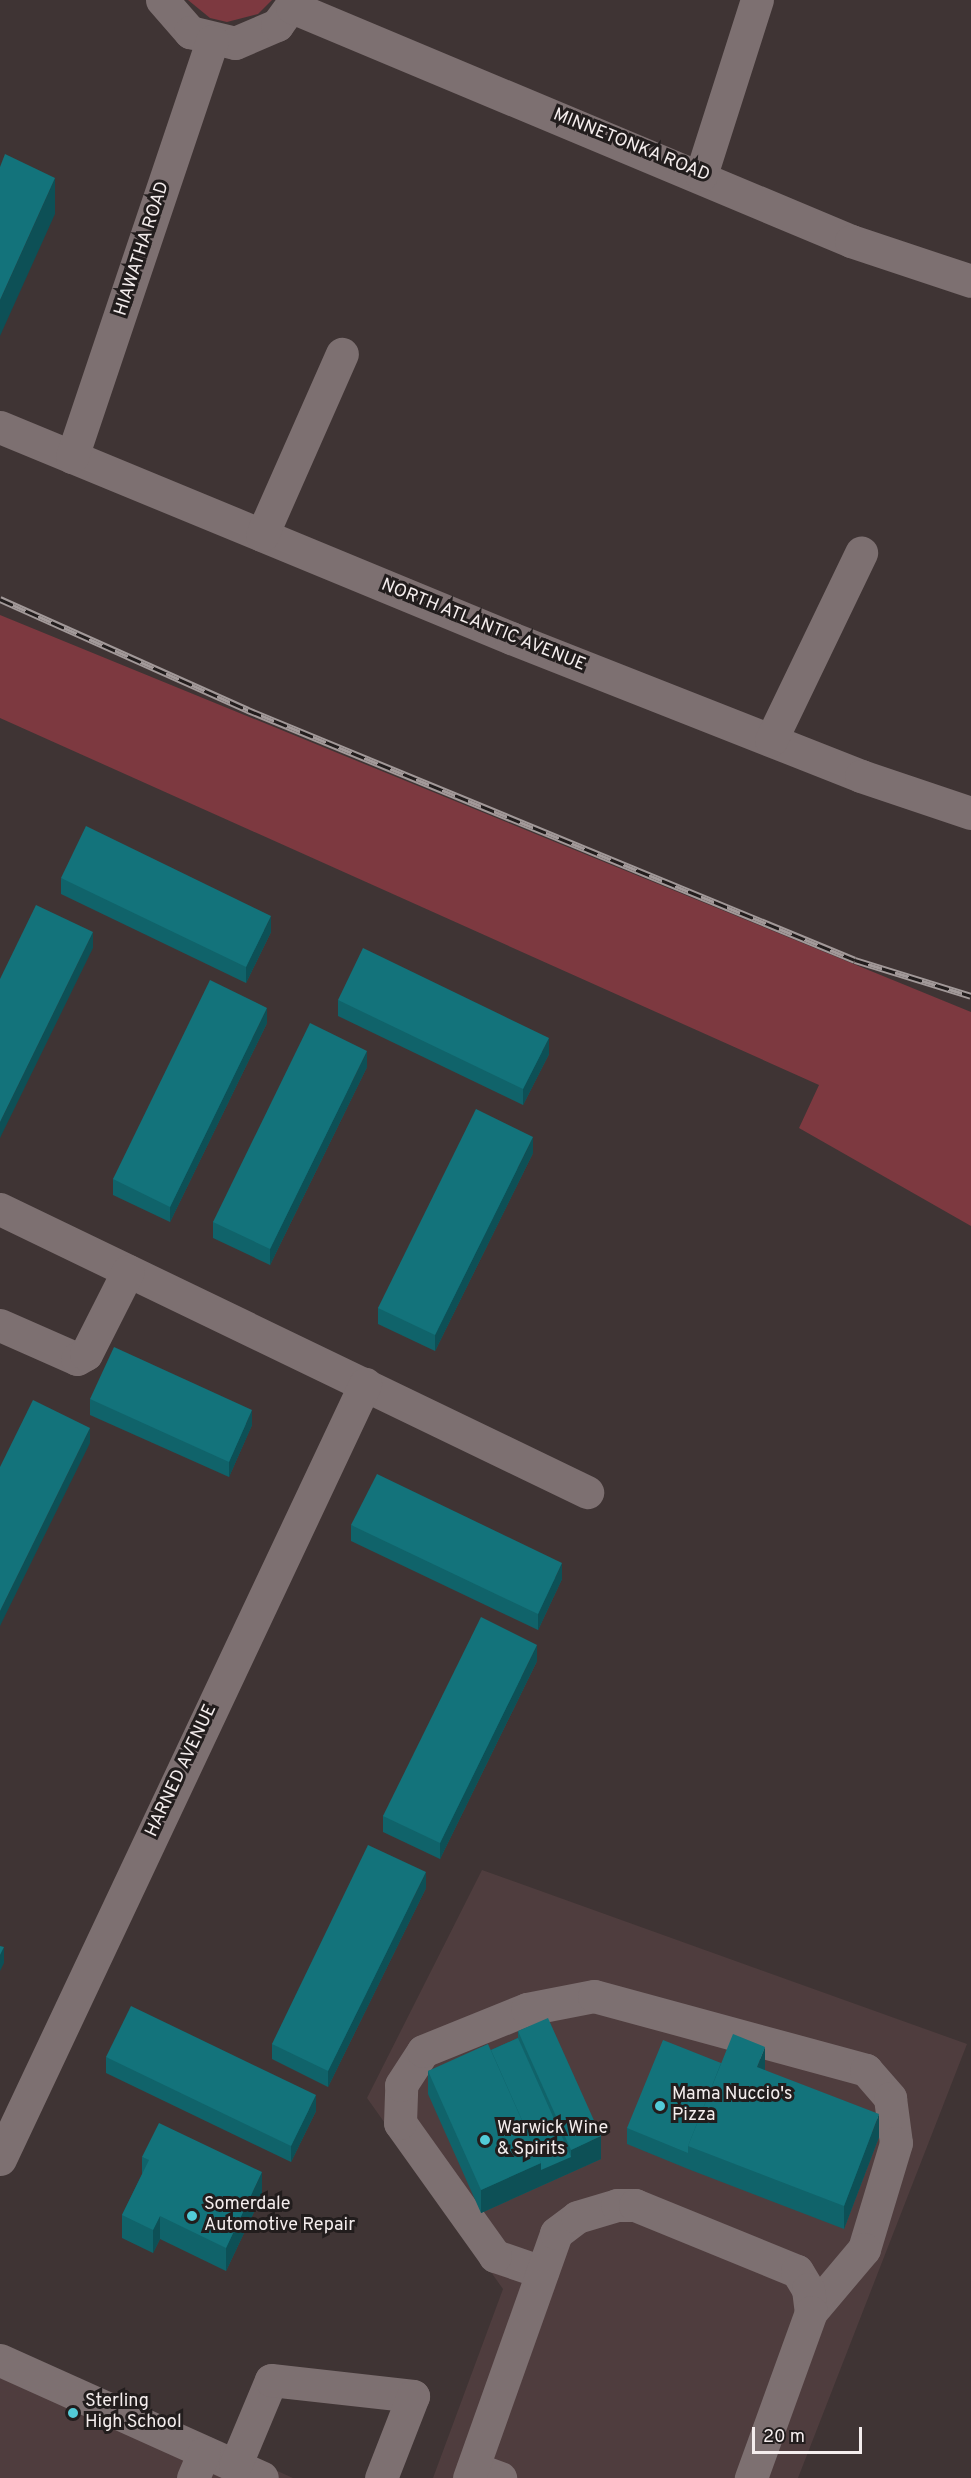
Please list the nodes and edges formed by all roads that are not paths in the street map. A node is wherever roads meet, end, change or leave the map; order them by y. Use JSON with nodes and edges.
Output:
{"nodes":[{"id":1,"x":162,"y":0,"type":"edge"},
{"id":2,"x":757,"y":0,"type":"edge"},
{"id":3,"x":293,"y":4,"type":"edge"},
{"id":4,"x":212,"y":41,"type":"junction"},
{"id":5,"x":701,"y":175,"type":"junction"},
{"id":6,"x":971,"y":281,"type":"edge"},
{"id":7,"x":342,"y":354,"type":"dead end"},
{"id":8,"x":0,"y":427,"type":"edge"},
{"id":9,"x":72,"y":457,"type":"junction"},
{"id":10,"x":262,"y":535,"type":"junction"},
{"id":11,"x":861,"y":554,"type":"dead end"},
{"id":12,"x":771,"y":740,"type":"junction"},
{"id":13,"x":971,"y":813,"type":"edge"},
{"id":14,"x":0,"y":1209,"type":"edge"},
{"id":15,"x":128,"y":1271,"type":"junction"},
{"id":16,"x":0,"y":1325,"type":"edge"},
{"id":17,"x":365,"y":1384,"type":"junction"},
{"id":18,"x":587,"y":1492,"type":"dead end"},
{"id":19,"x":0,"y":2159,"type":"edge"},
{"id":20,"x":542,"y":2272,"type":"junction"},
{"id":21,"x":812,"y":2312,"type":"junction"},
{"id":22,"x":0,"y":2360,"type":"edge"},
{"id":23,"x":199,"y":2465,"type":"edge"},
{"id":24,"x":248,"y":2472,"type":"edge"},
{"id":25,"x":481,"y":2474,"type":"edge"},
{"id":26,"x":381,"y":2478,"type":"edge"},
{"id":27,"x":751,"y":2478,"type":"edge"}],
"edges":[{"from":1,"to":4,"type":"street"},
{"from":2,"to":5,"type":"street"},
{"from":3,"to":4,"type":"street"},
{"from":3,"to":5,"type":"street","name":"MINNETONKA ROAD"},
{"from":4,"to":9,"type":"street","name":"HIAWATHA ROAD"},
{"from":5,"to":6,"type":"street","name":"MINNETONKA ROAD"},
{"from":7,"to":10,"type":"street"},
{"from":8,"to":9,"type":"street","name":"NORTH ATLANTIC AVENUE"},
{"from":9,"to":10,"type":"street","name":"NORTH ATLANTIC AVENUE"},
{"from":10,"to":12,"type":"street","name":"NORTH ATLANTIC AVENUE"},
{"from":11,"to":12,"type":"street"},
{"from":12,"to":13,"type":"street","name":"NORTH ATLANTIC AVENUE"},
{"from":14,"to":15,"type":"street"},
{"from":15,"to":16,"type":"street"},
{"from":15,"to":17,"type":"street"},
{"from":17,"to":18,"type":"street"},
{"from":17,"to":19,"type":"street","name":"HARNED AVENUE"},
{"from":20,"to":21,"type":"street"},
{"from":20,"to":21,"type":"street"},
{"from":20,"to":25,"type":"street"},
{"from":21,"to":27,"type":"street"},
{"from":22,"to":23,"type":"street"},
{"from":23,"to":24,"type":"street"},
{"from":24,"to":26,"type":"street"}]}
